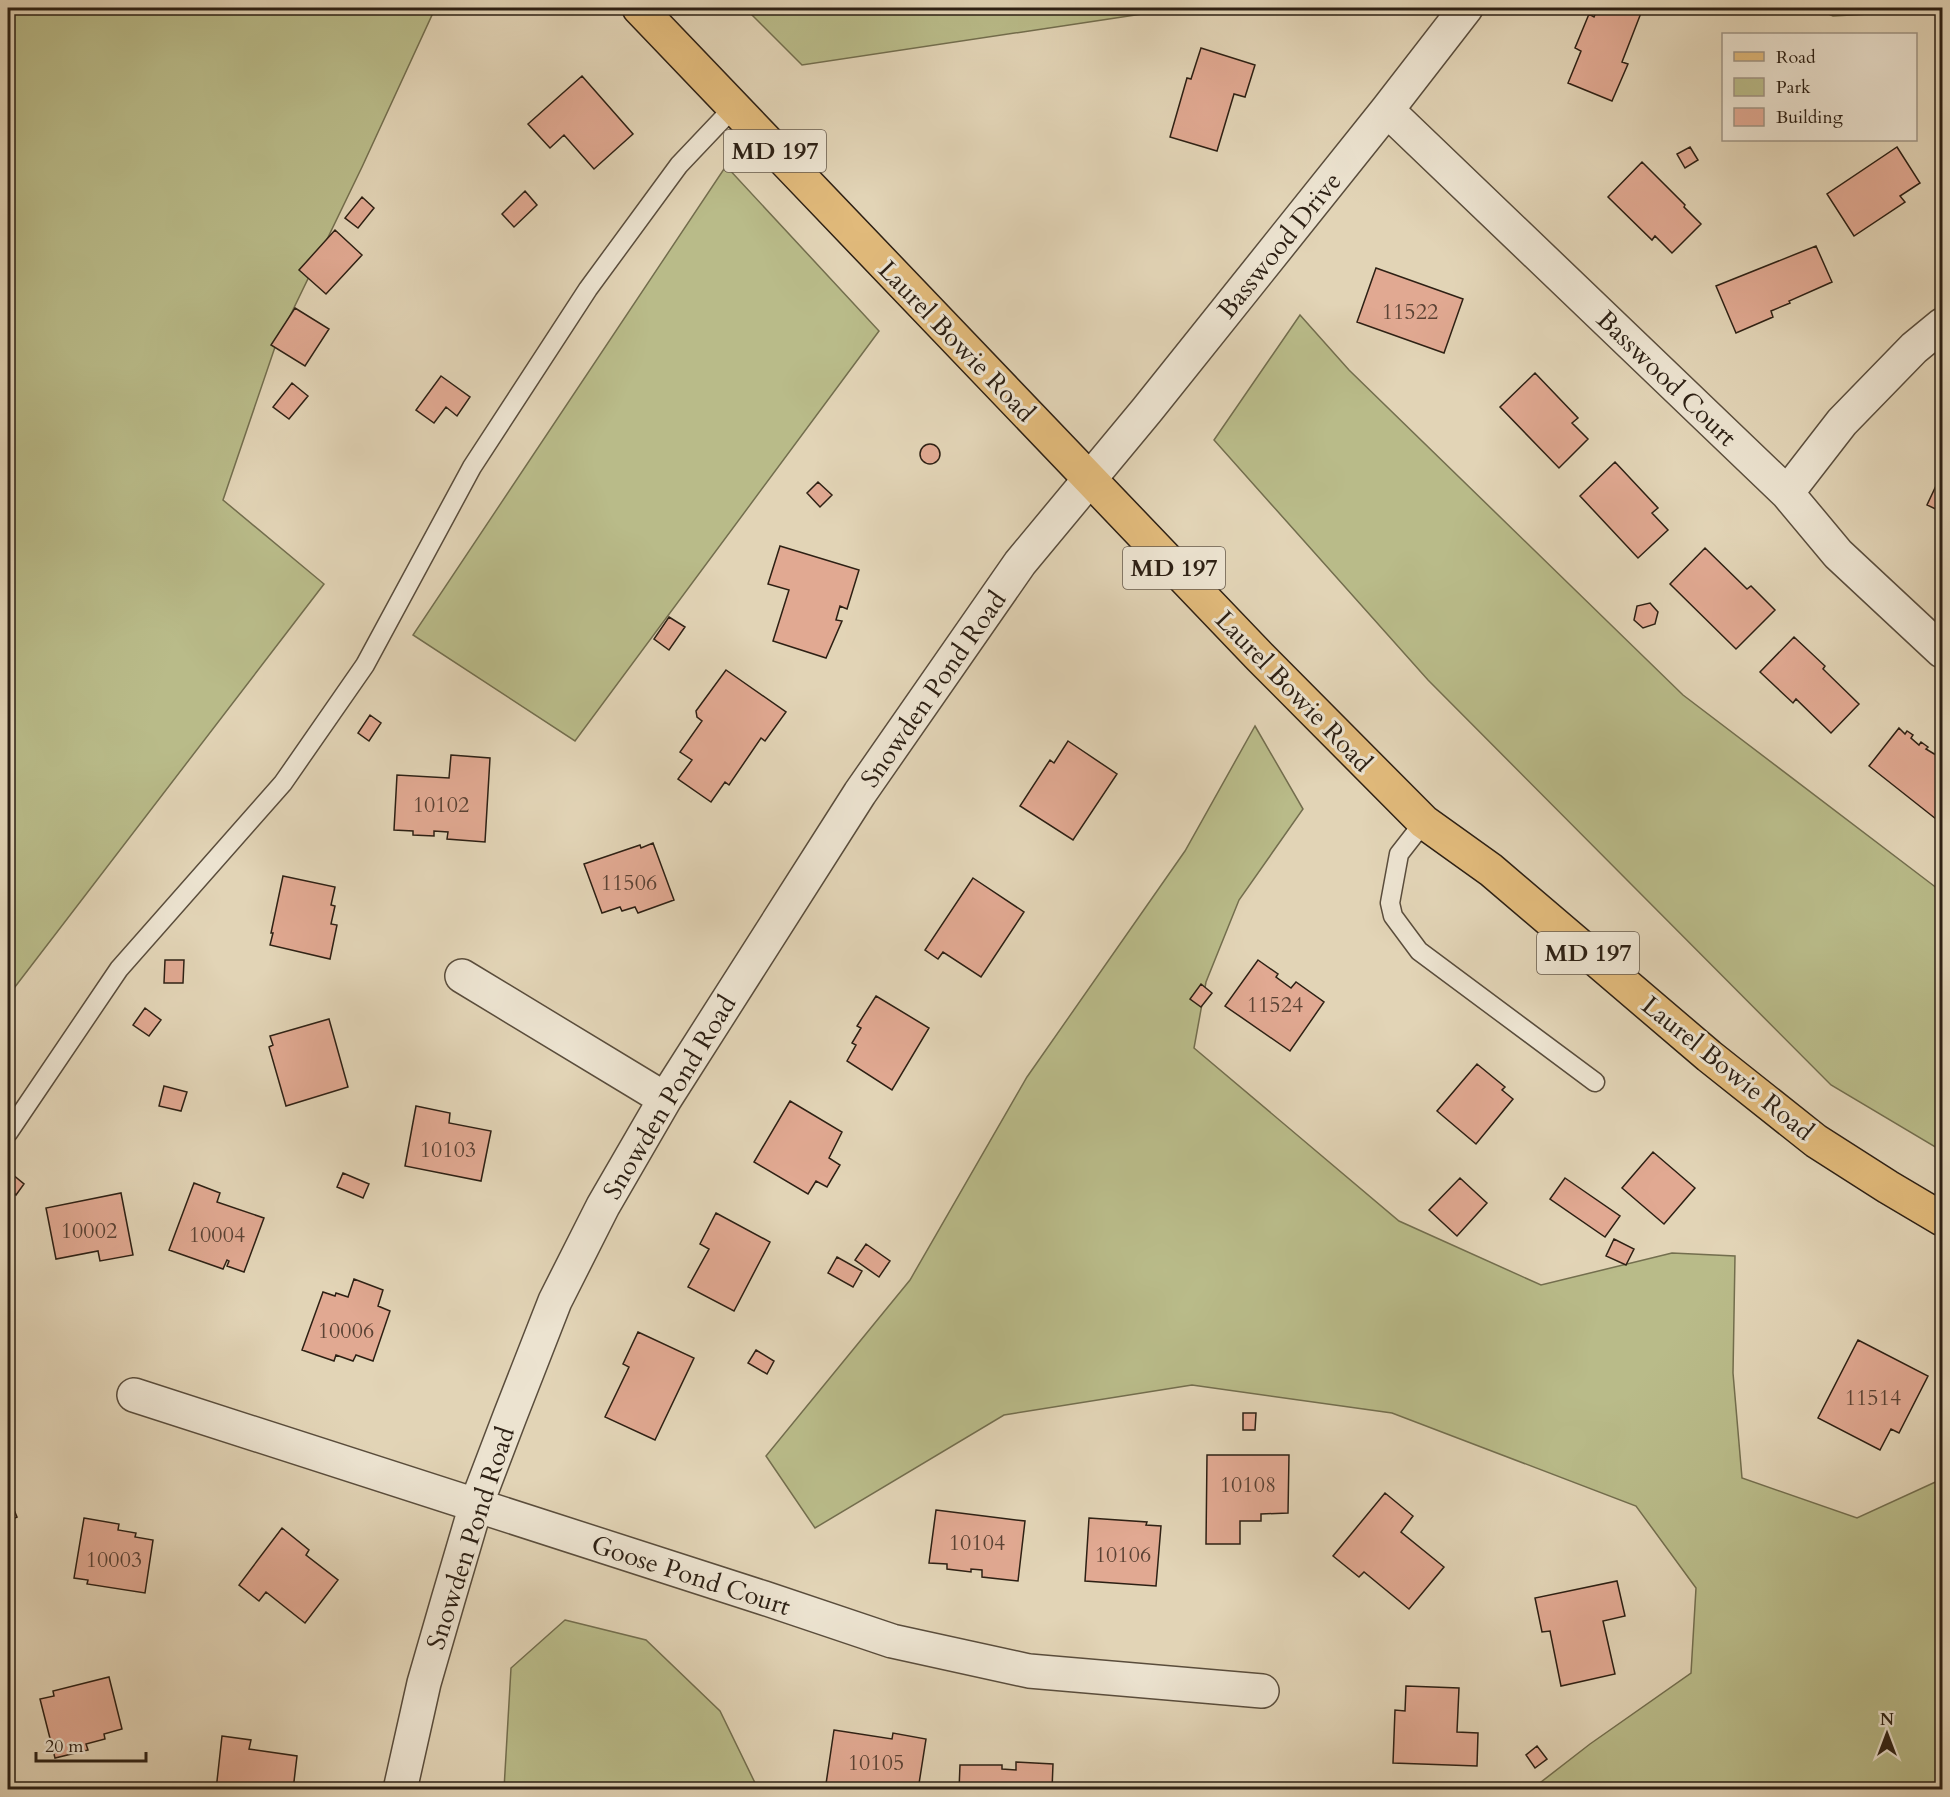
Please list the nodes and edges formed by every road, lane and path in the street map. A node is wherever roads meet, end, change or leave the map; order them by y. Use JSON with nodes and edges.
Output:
{"nodes":[{"id":1,"x":639,"y":8,"type":"edge"},
{"id":2,"x":1466,"y":8,"type":"edge"},
{"id":3,"x":734,"y":107,"type":"junction"},
{"id":4,"x":1387,"y":110,"type":"junction"},
{"id":5,"x":1942,"y":325,"type":"edge"},
{"id":6,"x":1089,"y":480,"type":"junction"},
{"id":7,"x":1787,"y":493,"type":"junction"},
{"id":8,"x":1942,"y":651,"type":"edge"},
{"id":9,"x":1424,"y":822,"type":"junction"},
{"id":10,"x":462,"y":976,"type":"dead end"},
{"id":11,"x":1595,"y":1082,"type":"dead end"},
{"id":12,"x":665,"y":1099,"type":"junction"},
{"id":13,"x":8,"y":1133,"type":"edge"},
{"id":14,"x":1942,"y":1219,"type":"edge"},
{"id":15,"x":134,"y":1395,"type":"dead end"},
{"id":16,"x":476,"y":1505,"type":"junction"},
{"id":17,"x":1262,"y":1691,"type":"dead end"},
{"id":18,"x":400,"y":1790,"type":"edge"}],
"edges":[{"from":1,"to":3,"type":"main road","name":"Laurel Bowie Road","number":"MD 197"},
{"from":2,"to":4,"type":"street","name":"Basswood Drive"},
{"from":3,"to":6,"type":"main road","name":"Laurel Bowie Road","number":"MD 197"},
{"from":3,"to":13,"type":"lane"},
{"from":4,"to":6,"type":"street","name":"Basswood Drive"},
{"from":4,"to":7,"type":"street","name":"Basswood Court"},
{"from":5,"to":7,"type":"street"},
{"from":6,"to":9,"type":"main road","name":"Laurel Bowie Road","number":"MD 197"},
{"from":6,"to":12,"type":"street","name":"Snowden Pond Road"},
{"from":7,"to":8,"type":"street","name":"Basswood Court"},
{"from":9,"to":11,"type":"lane"},
{"from":9,"to":14,"type":"main road","name":"Laurel Bowie Road","number":"MD 197"},
{"from":10,"to":12,"type":"street"},
{"from":12,"to":16,"type":"street","name":"Snowden Pond Road"},
{"from":15,"to":16,"type":"street","name":"Goose Pond Court"},
{"from":16,"to":17,"type":"street","name":"Goose Pond Court"},
{"from":16,"to":18,"type":"street","name":"Snowden Pond Road"}]}
